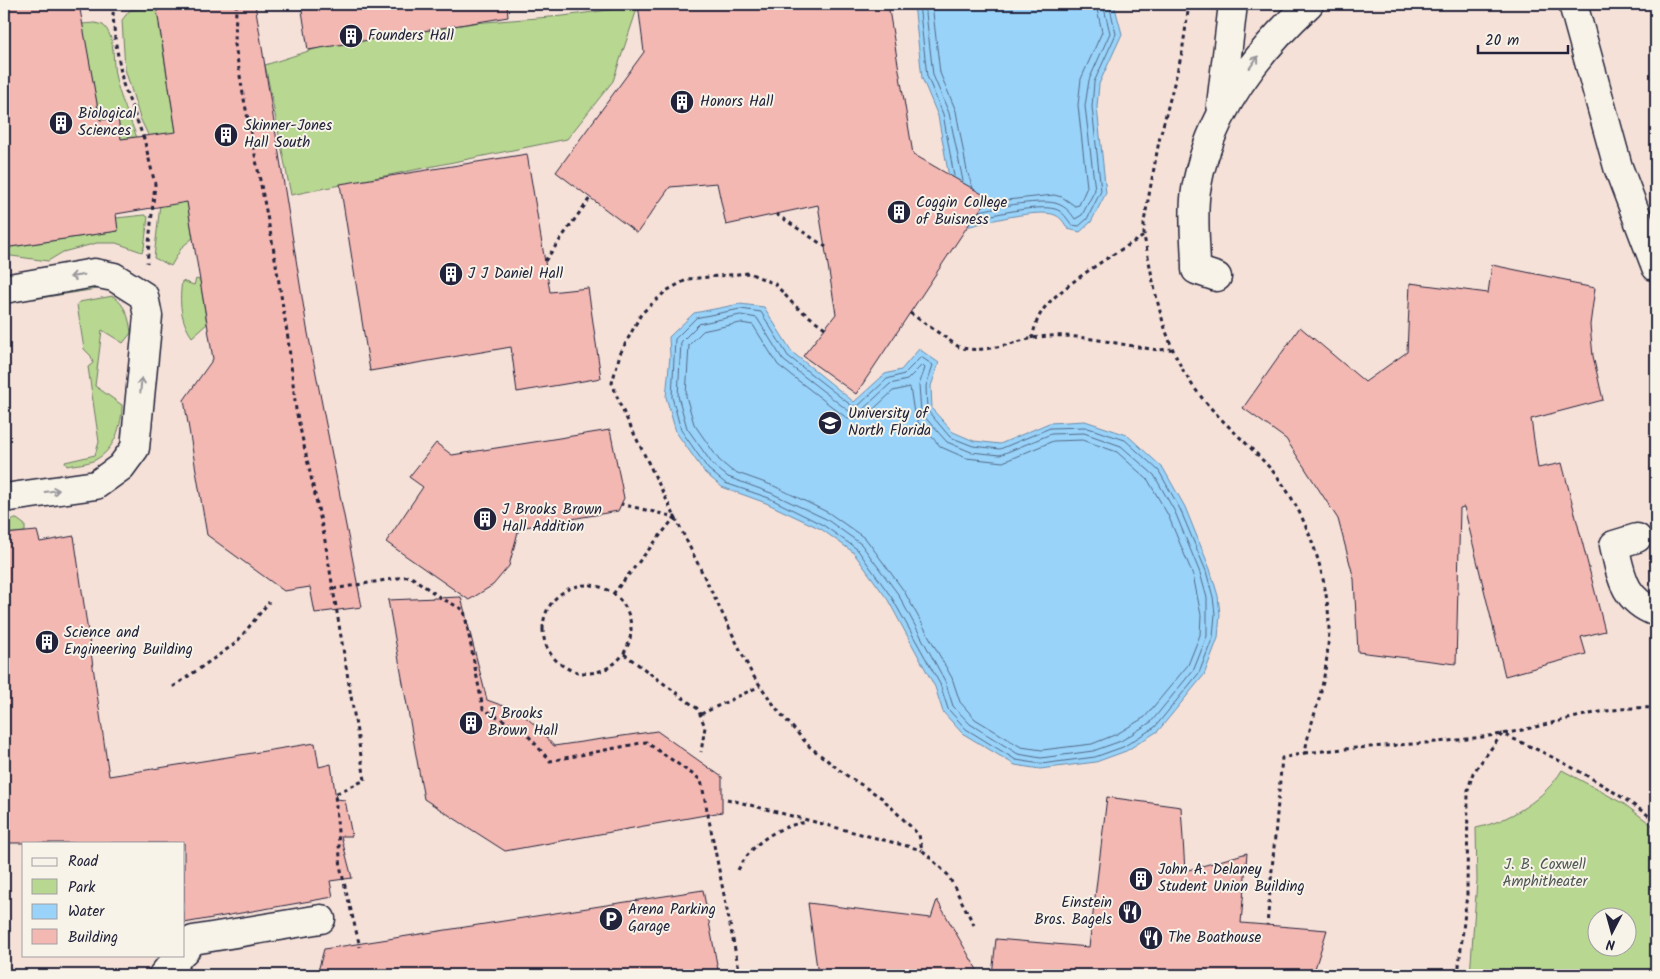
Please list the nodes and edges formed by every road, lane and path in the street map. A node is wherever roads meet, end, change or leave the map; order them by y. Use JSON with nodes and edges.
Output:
{"nodes":[{"id":1,"x":114,"y":4,"type":"edge"},
{"id":2,"x":238,"y":4,"type":"edge"},
{"id":3,"x":1189,"y":4,"type":"edge"},
{"id":4,"x":1233,"y":4,"type":"edge"},
{"id":5,"x":1309,"y":4,"type":"edge"},
{"id":6,"x":1573,"y":4,"type":"edge"},
{"id":7,"x":1220,"y":118,"type":"junction"},
{"id":8,"x":590,"y":198,"type":"dead end"},
{"id":9,"x":776,"y":214,"type":"dead end"},
{"id":10,"x":1144,"y":236,"type":"junction"},
{"id":11,"x":826,"y":247,"type":"dead end"},
{"id":12,"x":545,"y":261,"type":"dead end"},
{"id":13,"x":147,"y":263,"type":"dead end"},
{"id":14,"x":1656,"y":267,"type":"edge"},
{"id":15,"x":1217,"y":278,"type":"dead end"},
{"id":16,"x":4,"y":289,"type":"edge"},
{"id":17,"x":910,"y":313,"type":"dead end"},
{"id":18,"x":825,"y":328,"type":"dead end"},
{"id":19,"x":1032,"y":339,"type":"junction"},
{"id":20,"x":1174,"y":349,"type":"junction"},
{"id":21,"x":4,"y":498,"type":"edge"},
{"id":22,"x":622,"y":504,"type":"dead end"},
{"id":23,"x":675,"y":517,"type":"junction"},
{"id":24,"x":1637,"y":538,"type":"dead end"},
{"id":25,"x":333,"y":589,"type":"junction"},
{"id":26,"x":613,"y":594,"type":"junction"},
{"id":27,"x":269,"y":602,"type":"dead end"},
{"id":28,"x":1656,"y":612,"type":"edge"},
{"id":29,"x":624,"y":654,"type":"junction"},
{"id":30,"x":760,"y":686,"type":"junction"},
{"id":31,"x":173,"y":687,"type":"dead end"},
{"id":32,"x":1656,"y":708,"type":"edge"},
{"id":33,"x":701,"y":714,"type":"junction"},
{"id":34,"x":1502,"y":734,"type":"junction"},
{"id":35,"x":701,"y":752,"type":"dead end"},
{"id":36,"x":1305,"y":753,"type":"junction"},
{"id":37,"x":727,"y":799,"type":"dead end"},
{"id":38,"x":807,"y":821,"type":"junction"},
{"id":39,"x":1656,"y":822,"type":"edge"},
{"id":40,"x":922,"y":850,"type":"junction"},
{"id":41,"x":738,"y":870,"type":"dead end"},
{"id":42,"x":321,"y":920,"type":"dead end"},
{"id":43,"x":974,"y":925,"type":"dead end"},
{"id":44,"x":1267,"y":925,"type":"dead end"},
{"id":45,"x":360,"y":947,"type":"dead end"},
{"id":46,"x":185,"y":950,"type":"edge"},
{"id":47,"x":179,"y":956,"type":"edge"},
{"id":48,"x":163,"y":975,"type":"edge"},
{"id":49,"x":740,"y":975,"type":"edge"},
{"id":50,"x":1457,"y":975,"type":"edge"}],
"edges":[{"from":1,"to":13,"type":"path"},
{"from":2,"to":25,"type":"path"},
{"from":3,"to":10,"type":"path"},
{"from":4,"to":7,"type":"street"},
{"from":7,"to":5,"type":"street","one_way":true},
{"from":6,"to":14,"type":"street"},
{"from":7,"to":15,"type":"street"},
{"from":8,"to":12,"type":"path"},
{"from":9,"to":11,"type":"path"},
{"from":10,"to":19,"type":"path"},
{"from":10,"to":20,"type":"path"},
{"from":21,"to":16,"type":"street","one_way":true},
{"from":17,"to":19,"type":"path"},
{"from":18,"to":23,"type":"path"},
{"from":19,"to":20,"type":"path"},
{"from":20,"to":36,"type":"path"},
{"from":22,"to":23,"type":"path"},
{"from":23,"to":26,"type":"path"},
{"from":23,"to":30,"type":"path"},
{"from":24,"to":28,"type":"street"},
{"from":25,"to":45,"type":"path"},
{"from":25,"to":49,"type":"path"},
{"from":26,"to":29,"type":"path"},
{"from":26,"to":29,"type":"path"},
{"from":27,"to":31,"type":"path"},
{"from":29,"to":33,"type":"path"},
{"from":30,"to":33,"type":"path"},
{"from":30,"to":40,"type":"path"},
{"from":32,"to":34,"type":"path"},
{"from":33,"to":35,"type":"path"},
{"from":34,"to":36,"type":"path"},
{"from":34,"to":39,"type":"path"},
{"from":34,"to":50,"type":"path"},
{"from":36,"to":44,"type":"path"},
{"from":37,"to":38,"type":"path"},
{"from":38,"to":40,"type":"path"},
{"from":38,"to":41,"type":"path"},
{"from":40,"to":43,"type":"path"},
{"from":42,"to":46,"type":"street"},
{"from":47,"to":48,"type":"street"}]}
